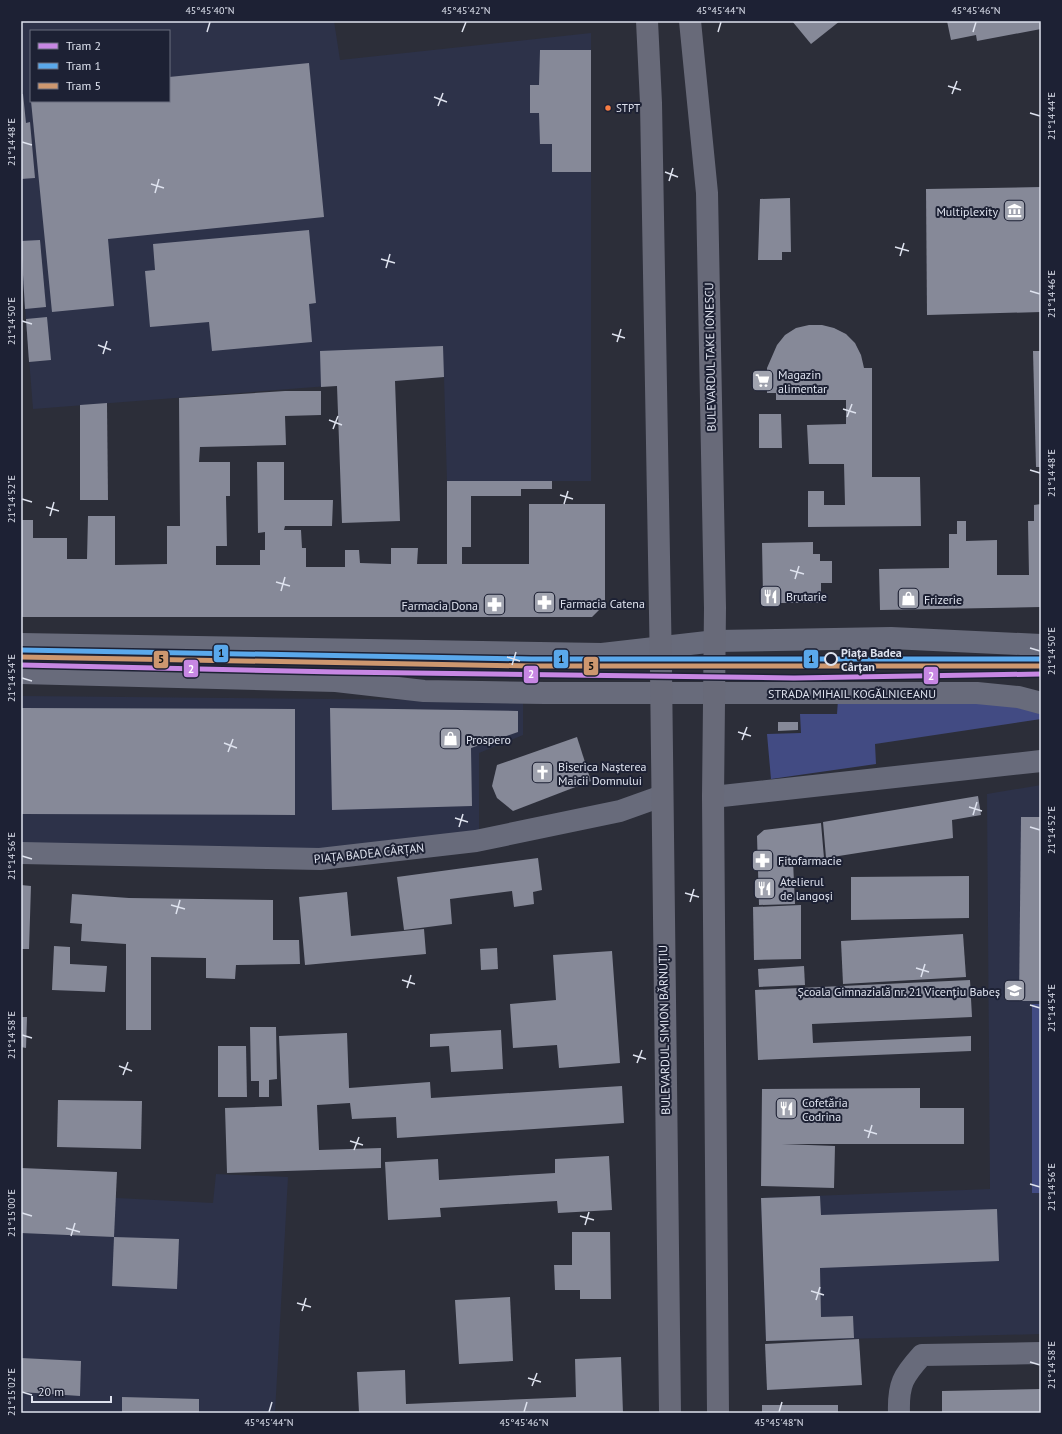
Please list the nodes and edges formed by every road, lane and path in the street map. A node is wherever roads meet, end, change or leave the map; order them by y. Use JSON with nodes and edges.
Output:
{"nodes":[{"id":1,"x":647,"y":21,"type":"edge"},
{"id":2,"x":690,"y":21,"type":"edge"},
{"id":3,"x":716,"y":641,"type":"junction"},
{"id":4,"x":21,"y":644,"type":"edge"},
{"id":5,"x":1041,"y":645,"type":"edge"},
{"id":6,"x":661,"y":647,"type":"junction"},
{"id":7,"x":21,"y":673,"type":"edge"},
{"id":8,"x":661,"y":693,"type":"junction"},
{"id":9,"x":713,"y":693,"type":"junction"},
{"id":10,"x":1041,"y":702,"type":"edge"},
{"id":11,"x":1041,"y":761,"type":"edge"},
{"id":12,"x":662,"y":796,"type":"junction"},
{"id":13,"x":714,"y":797,"type":"junction"},
{"id":14,"x":21,"y":853,"type":"edge"},
{"id":15,"x":1041,"y":1353,"type":"edge"},
{"id":16,"x":670,"y":1413,"type":"edge"},
{"id":17,"x":718,"y":1413,"type":"edge"},
{"id":18,"x":899,"y":1413,"type":"edge"}],
"edges":[{"from":1,"to":6,"type":"main road"},
{"from":2,"to":3,"type":"main road","name":"BULEVARDUL TAKE IONESCU"},
{"from":3,"to":5,"type":"street"},
{"from":3,"to":6,"type":"street"},
{"from":3,"to":9,"type":"main road","name":"BULEVARDUL TAKE IONESCU"},
{"from":4,"to":6,"type":"street"},
{"from":6,"to":8,"type":"main road","name":"BULEVARDUL SIMION BĂRNUȚIU"},
{"from":7,"to":8,"type":"street"},
{"from":8,"to":9,"type":"street","name":"STRADA MIHAIL KOGĂLNICEANU"},
{"from":8,"to":12,"type":"main road","name":"BULEVARDUL SIMION BĂRNUȚIU"},
{"from":9,"to":10,"type":"street","name":"STRADA MIHAIL KOGĂLNICEANU"},
{"from":9,"to":13,"type":"main road"},
{"from":11,"to":13,"type":"street"},
{"from":12,"to":14,"type":"street","name":"PIAȚA BADEA CÂRȚAN"},
{"from":12,"to":16,"type":"main road","name":"BULEVARDUL SIMION BĂRNUȚIU"},
{"from":13,"to":17,"type":"main road"},
{"from":15,"to":18,"type":"street"}]}
